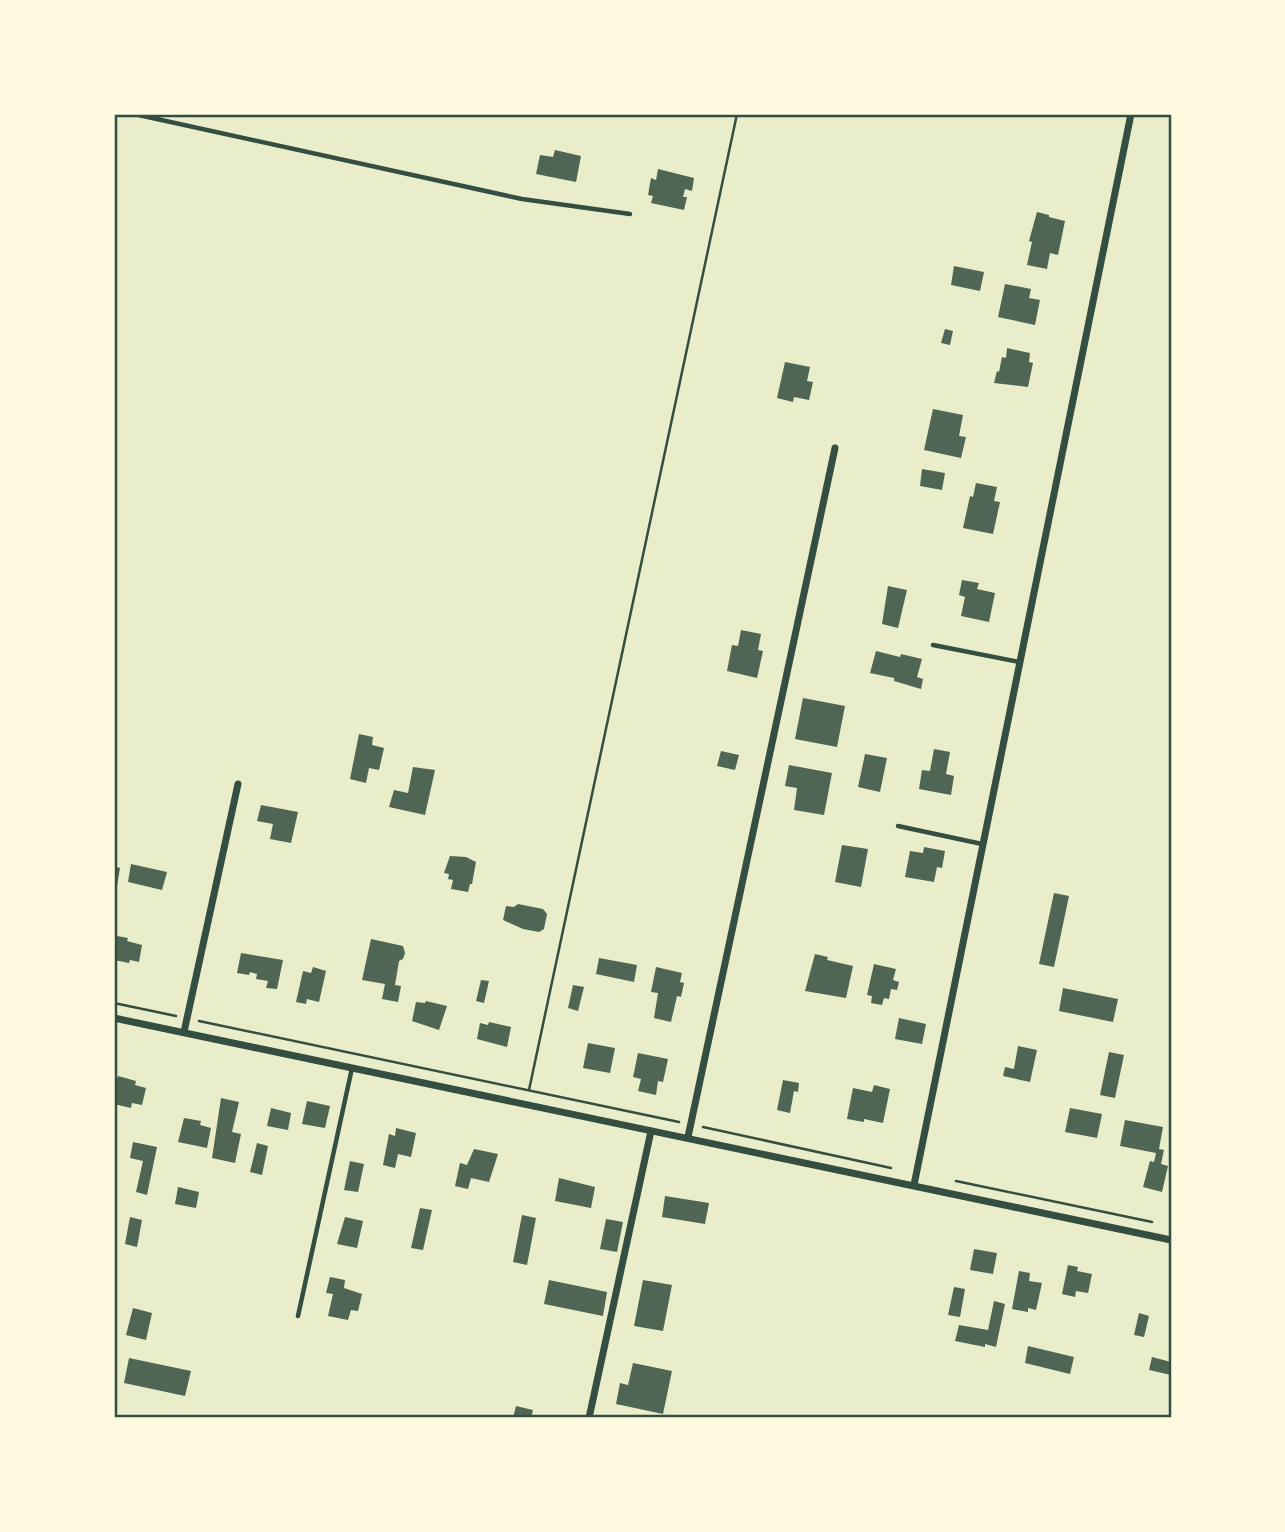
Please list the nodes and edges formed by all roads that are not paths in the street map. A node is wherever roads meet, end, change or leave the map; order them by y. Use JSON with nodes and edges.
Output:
{"nodes":[{"id":1,"x":134,"y":114,"type":"edge"},
{"id":2,"x":1132,"y":114,"type":"edge"},
{"id":3,"x":630,"y":214,"type":"dead end"},
{"id":4,"x":835,"y":448,"type":"dead end"},
{"id":5,"x":933,"y":645,"type":"dead end"},
{"id":6,"x":1020,"y":663,"type":"junction"},
{"id":7,"x":238,"y":784,"type":"dead end"},
{"id":8,"x":898,"y":827,"type":"dead end"},
{"id":9,"x":983,"y":844,"type":"junction"},
{"id":10,"x":114,"y":1018,"type":"edge"},
{"id":11,"x":184,"y":1032,"type":"junction"},
{"id":12,"x":353,"y":1067,"type":"junction"},
{"id":13,"x":651,"y":1131,"type":"junction"},
{"id":14,"x":688,"y":1137,"type":"junction"},
{"id":15,"x":914,"y":1185,"type":"junction"},
{"id":16,"x":1171,"y":1240,"type":"edge"},
{"id":17,"x":298,"y":1316,"type":"dead end"},
{"id":18,"x":589,"y":1418,"type":"edge"}],
"edges":[{"from":1,"to":3,"type":"lane"},
{"from":2,"to":6,"type":"street"},
{"from":4,"to":14,"type":"street"},
{"from":5,"to":6,"type":"lane"},
{"from":6,"to":9,"type":"street"},
{"from":7,"to":11,"type":"street"},
{"from":8,"to":9,"type":"lane"},
{"from":9,"to":15,"type":"street"},
{"from":10,"to":11,"type":"street"},
{"from":11,"to":12,"type":"street"},
{"from":12,"to":13,"type":"street"},
{"from":12,"to":17,"type":"lane"},
{"from":13,"to":14,"type":"street"},
{"from":13,"to":18,"type":"street"},
{"from":14,"to":15,"type":"street"},
{"from":15,"to":16,"type":"street"}]}
